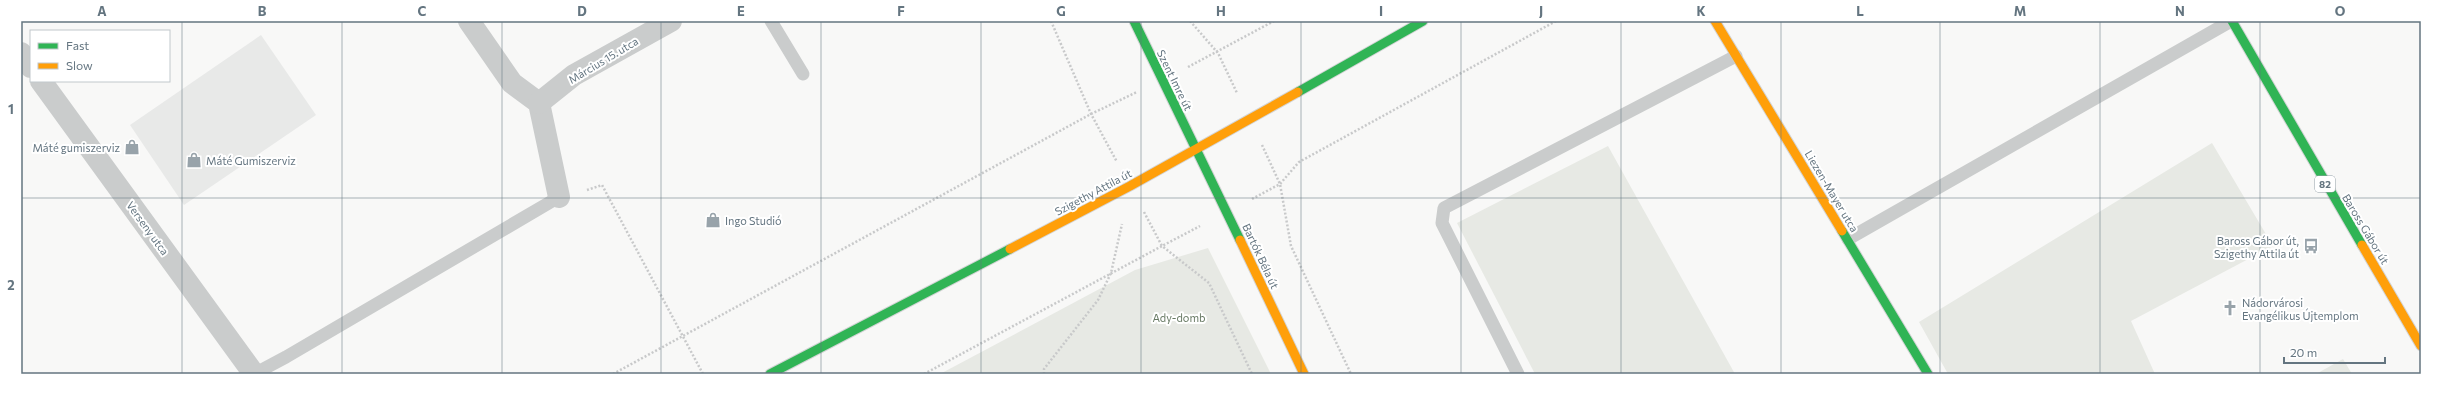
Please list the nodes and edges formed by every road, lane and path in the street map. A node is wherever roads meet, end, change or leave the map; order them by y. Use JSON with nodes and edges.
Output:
{"nodes":[{"id":1,"x":468,"y":21,"type":"edge"},
{"id":2,"x":671,"y":21,"type":"edge"},
{"id":3,"x":771,"y":21,"type":"edge"},
{"id":4,"x":1051,"y":21,"type":"edge"},
{"id":5,"x":1134,"y":21,"type":"edge"},
{"id":6,"x":1190,"y":21,"type":"edge"},
{"id":7,"x":1423,"y":21,"type":"edge"},
{"id":8,"x":1556,"y":21,"type":"edge"},
{"id":9,"x":1715,"y":21,"type":"edge"},
{"id":10,"x":2232,"y":21,"type":"edge"},
{"id":11,"x":21,"y":53,"type":"edge"},
{"id":12,"x":1736,"y":56,"type":"junction"},
{"id":13,"x":30,"y":66,"type":"edge"},
{"id":14,"x":803,"y":74,"type":"dead end"},
{"id":15,"x":42,"y":82,"type":"edge"},
{"id":16,"x":539,"y":103,"type":"junction"},
{"id":17,"x":1250,"y":120,"type":"junction"},
{"id":18,"x":1197,"y":149,"type":"junction"},
{"id":19,"x":1280,"y":184,"type":"junction"},
{"id":20,"x":1130,"y":186,"type":"junction"},
{"id":21,"x":560,"y":197,"type":"junction"},
{"id":22,"x":1227,"y":212,"type":"junction"},
{"id":23,"x":1848,"y":240,"type":"junction"},
{"id":24,"x":1162,"y":246,"type":"junction"},
{"id":25,"x":1111,"y":273,"type":"junction"},
{"id":26,"x":683,"y":336,"type":"junction"},
{"id":27,"x":2421,"y":346,"type":"edge"},
{"id":28,"x":254,"y":374,"type":"edge"},
{"id":29,"x":613,"y":374,"type":"edge"},
{"id":30,"x":703,"y":374,"type":"edge"},
{"id":31,"x":770,"y":374,"type":"edge"},
{"id":32,"x":924,"y":374,"type":"edge"},
{"id":33,"x":1044,"y":374,"type":"edge"},
{"id":34,"x":1252,"y":374,"type":"edge"},
{"id":35,"x":1304,"y":374,"type":"edge"},
{"id":36,"x":1351,"y":374,"type":"edge"},
{"id":37,"x":1518,"y":374,"type":"edge"},
{"id":38,"x":1928,"y":374,"type":"edge"}],
"edges":[{"from":1,"to":16,"type":"street"},
{"from":2,"to":16,"type":"street","name":"Március 15. utca"},
{"from":3,"to":14,"type":"lane"},
{"from":4,"to":26,"type":"path"},
{"from":5,"to":18,"type":"street","name":"Szent Imre út"},
{"from":6,"to":17,"type":"path"},
{"from":7,"to":17,"type":"street","name":"Szigethy Attila út"},
{"from":8,"to":19,"type":"path"},
{"from":9,"to":12,"type":"street","name":"Liezen-Mayer utca"},
{"from":10,"to":23,"type":"lane"},
{"from":10,"to":27,"type":"street","name":"Baross Gábor út","number":"82"},
{"from":11,"to":13,"type":"street"},
{"from":12,"to":23,"type":"street","name":"Liezen-Mayer utca"},
{"from":12,"to":37,"type":"lane"},
{"from":15,"to":28,"type":"street","name":"Verseny utca"},
{"from":16,"to":21,"type":"street"},
{"from":17,"to":18,"type":"street","name":"Szigethy Attila út"},
{"from":17,"to":19,"type":"path"},
{"from":18,"to":20,"type":"street","name":"Szigethy Attila út"},
{"from":18,"to":22,"type":"street","name":"Bartók Béla út"},
{"from":19,"to":22,"type":"path"},
{"from":19,"to":36,"type":"path"},
{"from":20,"to":25,"type":"path"},
{"from":20,"to":31,"type":"street","name":"Szigethy Attila út"},
{"from":21,"to":26,"type":"path"},
{"from":21,"to":28,"type":"lane"},
{"from":22,"to":24,"type":"path"},
{"from":22,"to":35,"type":"street","name":"Bartók Béla út"},
{"from":23,"to":38,"type":"street","name":"Liezen-Mayer utca"},
{"from":24,"to":25,"type":"path"},
{"from":24,"to":34,"type":"path"},
{"from":25,"to":32,"type":"path"},
{"from":25,"to":33,"type":"path"},
{"from":26,"to":29,"type":"path"},
{"from":26,"to":30,"type":"path"}]}
